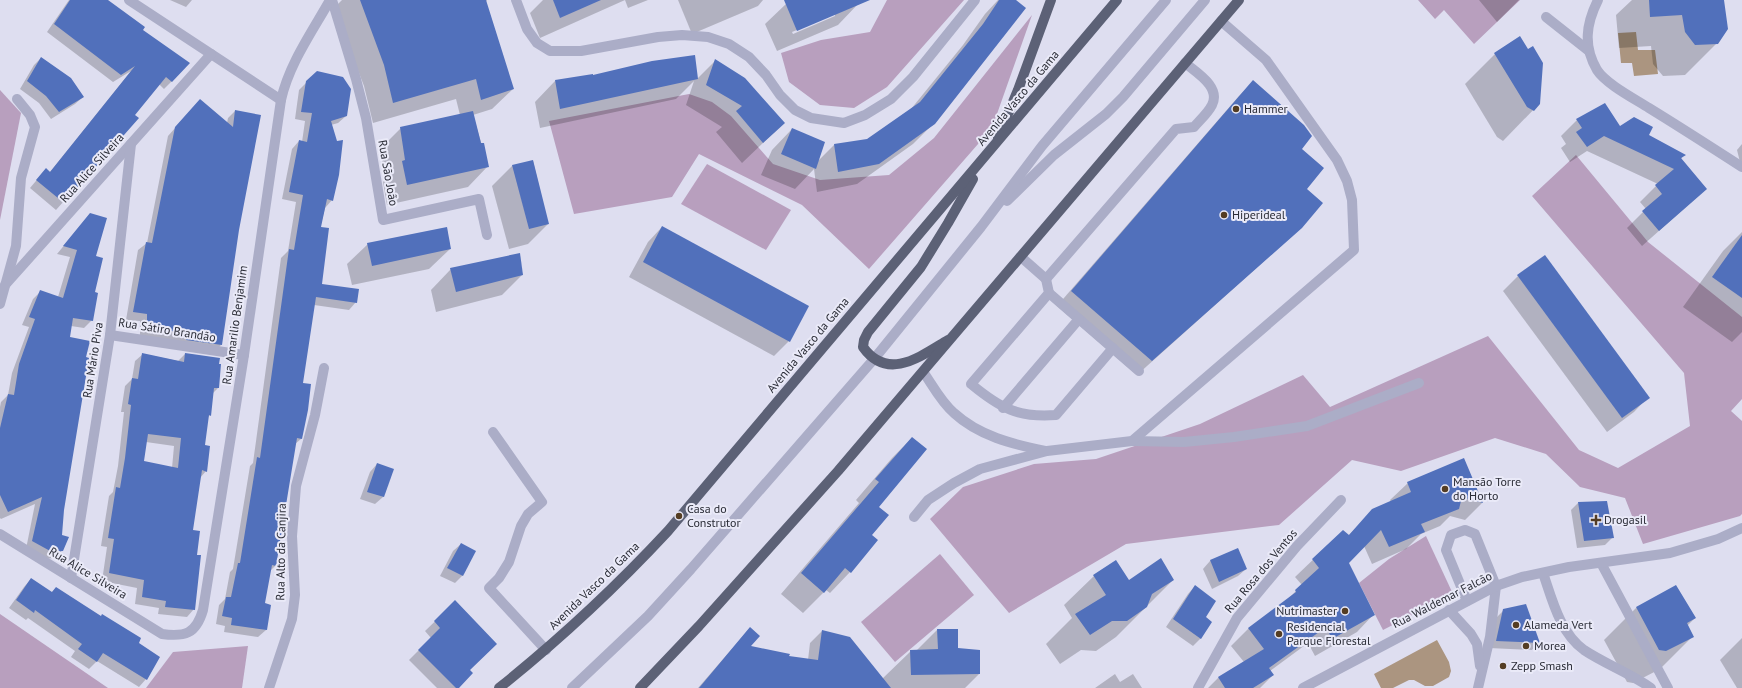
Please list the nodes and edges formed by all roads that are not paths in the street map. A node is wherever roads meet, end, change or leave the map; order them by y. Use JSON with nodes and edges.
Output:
{"nodes":[{"id":1,"x":130,"y":0,"type":"edge"},
{"id":2,"x":331,"y":0,"type":"edge"},
{"id":3,"x":516,"y":0,"type":"edge"},
{"id":4,"x":975,"y":0,"type":"edge"},
{"id":5,"x":1052,"y":0,"type":"edge"},
{"id":6,"x":1117,"y":0,"type":"edge"},
{"id":7,"x":1166,"y":0,"type":"edge"},
{"id":8,"x":1205,"y":0,"type":"edge"},
{"id":9,"x":1239,"y":0,"type":"edge"},
{"id":10,"x":1598,"y":0,"type":"edge"},
{"id":11,"x":1546,"y":17,"type":"dead end"},
{"id":12,"x":1221,"y":21,"type":"junction"},
{"id":13,"x":1589,"y":51,"type":"junction"},
{"id":14,"x":211,"y":54,"type":"junction"},
{"id":15,"x":1185,"y":63,"type":"junction"},
{"id":16,"x":18,"y":99,"type":"dead end"},
{"id":17,"x":281,"y":100,"type":"junction"},
{"id":18,"x":131,"y":144,"type":"junction"},
{"id":19,"x":993,"y":148,"type":"junction"},
{"id":20,"x":984,"y":159,"type":"junction"},
{"id":21,"x":1742,"y":167,"type":"edge"},
{"id":22,"x":981,"y":227,"type":"junction"},
{"id":23,"x":487,"y":235,"type":"dead end"},
{"id":24,"x":1021,"y":257,"type":"junction"},
{"id":25,"x":1046,"y":279,"type":"junction"},
{"id":26,"x":5,"y":285,"type":"junction"},
{"id":27,"x":1049,"y":293,"type":"junction"},
{"id":28,"x":0,"y":304,"type":"edge"},
{"id":29,"x":1079,"y":318,"type":"junction"},
{"id":30,"x":110,"y":335,"type":"junction"},
{"id":31,"x":953,"y":337,"type":"junction"},
{"id":32,"x":1112,"y":348,"type":"junction"},
{"id":33,"x":244,"y":355,"type":"junction"},
{"id":34,"x":874,"y":359,"type":"junction"},
{"id":35,"x":324,"y":368,"type":"dead end"},
{"id":36,"x":1139,"y":371,"type":"dead end"},
{"id":37,"x":924,"y":373,"type":"junction"},
{"id":38,"x":1419,"y":383,"type":"dead end"},
{"id":39,"x":1003,"y":408,"type":"junction"},
{"id":40,"x":494,"y":432,"type":"dead end"},
{"id":41,"x":1132,"y":441,"type":"junction"},
{"id":42,"x":1047,"y":451,"type":"junction"},
{"id":43,"x":1341,"y":500,"type":"dead end"},
{"id":44,"x":914,"y":517,"type":"dead end"},
{"id":45,"x":1742,"y":528,"type":"edge"},
{"id":46,"x":0,"y":534,"type":"edge"},
{"id":47,"x":1601,"y":563,"type":"junction"},
{"id":48,"x":1543,"y":573,"type":"junction"},
{"id":49,"x":71,"y":578,"type":"junction"},
{"id":50,"x":1496,"y":586,"type":"junction"},
{"id":51,"x":1467,"y":601,"type":"junction"},
{"id":52,"x":1449,"y":610,"type":"junction"},
{"id":53,"x":162,"y":634,"type":"joint"},
{"id":54,"x":546,"y":650,"type":"junction"},
{"id":55,"x":1481,"y":672,"type":"junction"},
{"id":56,"x":269,"y":688,"type":"edge"},
{"id":57,"x":499,"y":688,"type":"edge"},
{"id":58,"x":572,"y":688,"type":"edge"},
{"id":59,"x":640,"y":688,"type":"edge"},
{"id":60,"x":1198,"y":688,"type":"edge"},
{"id":61,"x":1303,"y":688,"type":"edge"},
{"id":62,"x":1478,"y":688,"type":"edge"},
{"id":63,"x":1651,"y":688,"type":"edge"},
{"id":64,"x":1668,"y":688,"type":"edge"}],
"edges":[{"from":1,"to":14,"type":"street"},
{"from":2,"to":17,"type":"street","name":"Rua Amarilio Benjamim"},
{"from":2,"to":23,"type":"street","name":"Rua São João"},
{"from":3,"to":4,"type":"street"},
{"from":5,"to":19,"type":"main road"},
{"from":6,"to":19,"type":"main road","name":"Avenida Vasco da Gama"},
{"from":7,"to":22,"type":"street"},
{"from":8,"to":22,"type":"street"},
{"from":9,"to":12,"type":"main road"},
{"from":10,"to":13,"type":"street"},
{"from":11,"to":13,"type":"street"},
{"from":12,"to":15,"type":"main road"},
{"from":12,"to":41,"type":"street"},
{"from":13,"to":21,"type":"street"},
{"from":14,"to":17,"type":"street"},
{"from":14,"to":18,"type":"street","name":"Rua Alice Silveira"},
{"from":15,"to":24,"type":"main road"},
{"from":15,"to":25,"type":"street"},
{"from":16,"to":26,"type":"street"},
{"from":17,"to":33,"type":"street","name":"Rua Amarilio Benjamim"},
{"from":18,"to":26,"type":"street","name":"Rua Alice Silveira"},
{"from":18,"to":30,"type":"street","name":"Rua Mário Piva"},
{"from":19,"to":20,"type":"main road","name":"Avenida Vasco da Gama"},
{"from":20,"to":34,"type":"main road"},
{"from":20,"to":54,"type":"main road","name":"Avenida Vasco da Gama"},
{"from":22,"to":34,"type":"street"},
{"from":24,"to":25,"type":"street"},
{"from":24,"to":31,"type":"main road"},
{"from":25,"to":27,"type":"street"},
{"from":26,"to":28,"type":"street","name":"Rua Alice Silveira"},
{"from":27,"to":29,"type":"street"},
{"from":27,"to":39,"type":"street"},
{"from":29,"to":32,"type":"street"},
{"from":29,"to":39,"type":"street"},
{"from":30,"to":33,"type":"street","name":"Rua Sátiro Brandão"},
{"from":30,"to":49,"type":"street","name":"Rua Mário Piva"},
{"from":31,"to":34,"type":"main road"},
{"from":31,"to":37,"type":"main road"},
{"from":32,"to":36,"type":"street"},
{"from":32,"to":39,"type":"street"},
{"from":33,"to":53,"type":"street","name":"Rua Amarilio Benjamim"},
{"from":34,"to":58,"type":"street"},
{"from":35,"to":56,"type":"street","name":"Rua Alto da Canjira"},
{"from":37,"to":42,"type":"street"},
{"from":37,"to":59,"type":"main road"},
{"from":38,"to":41,"type":"street"},
{"from":40,"to":54,"type":"street"},
{"from":41,"to":42,"type":"street"},
{"from":42,"to":44,"type":"street"},
{"from":43,"to":60,"type":"street","name":"Rua Rosa dos Ventos"},
{"from":45,"to":47,"type":"street","name":"Rua Waldemar Falcão"},
{"from":46,"to":49,"type":"street","name":"Rua Alice Silveira"},
{"from":47,"to":48,"type":"street","name":"Rua Waldemar Falcão"},
{"from":47,"to":64,"type":"street"},
{"from":48,"to":50,"type":"street","name":"Rua Waldemar Falcão"},
{"from":48,"to":63,"type":"street"},
{"from":49,"to":53,"type":"street","name":"Rua Alice Silveira"},
{"from":50,"to":51,"type":"street","name":"Rua Waldemar Falcão"},
{"from":50,"to":51,"type":"street"},
{"from":50,"to":55,"type":"street"},
{"from":51,"to":52,"type":"street","name":"Rua Waldemar Falcão"},
{"from":52,"to":55,"type":"street"},
{"from":52,"to":61,"type":"street","name":"Rua Waldemar Falcão"},
{"from":54,"to":57,"type":"main road","name":"Avenida Vasco da Gama"},
{"from":55,"to":62,"type":"street"}]}
